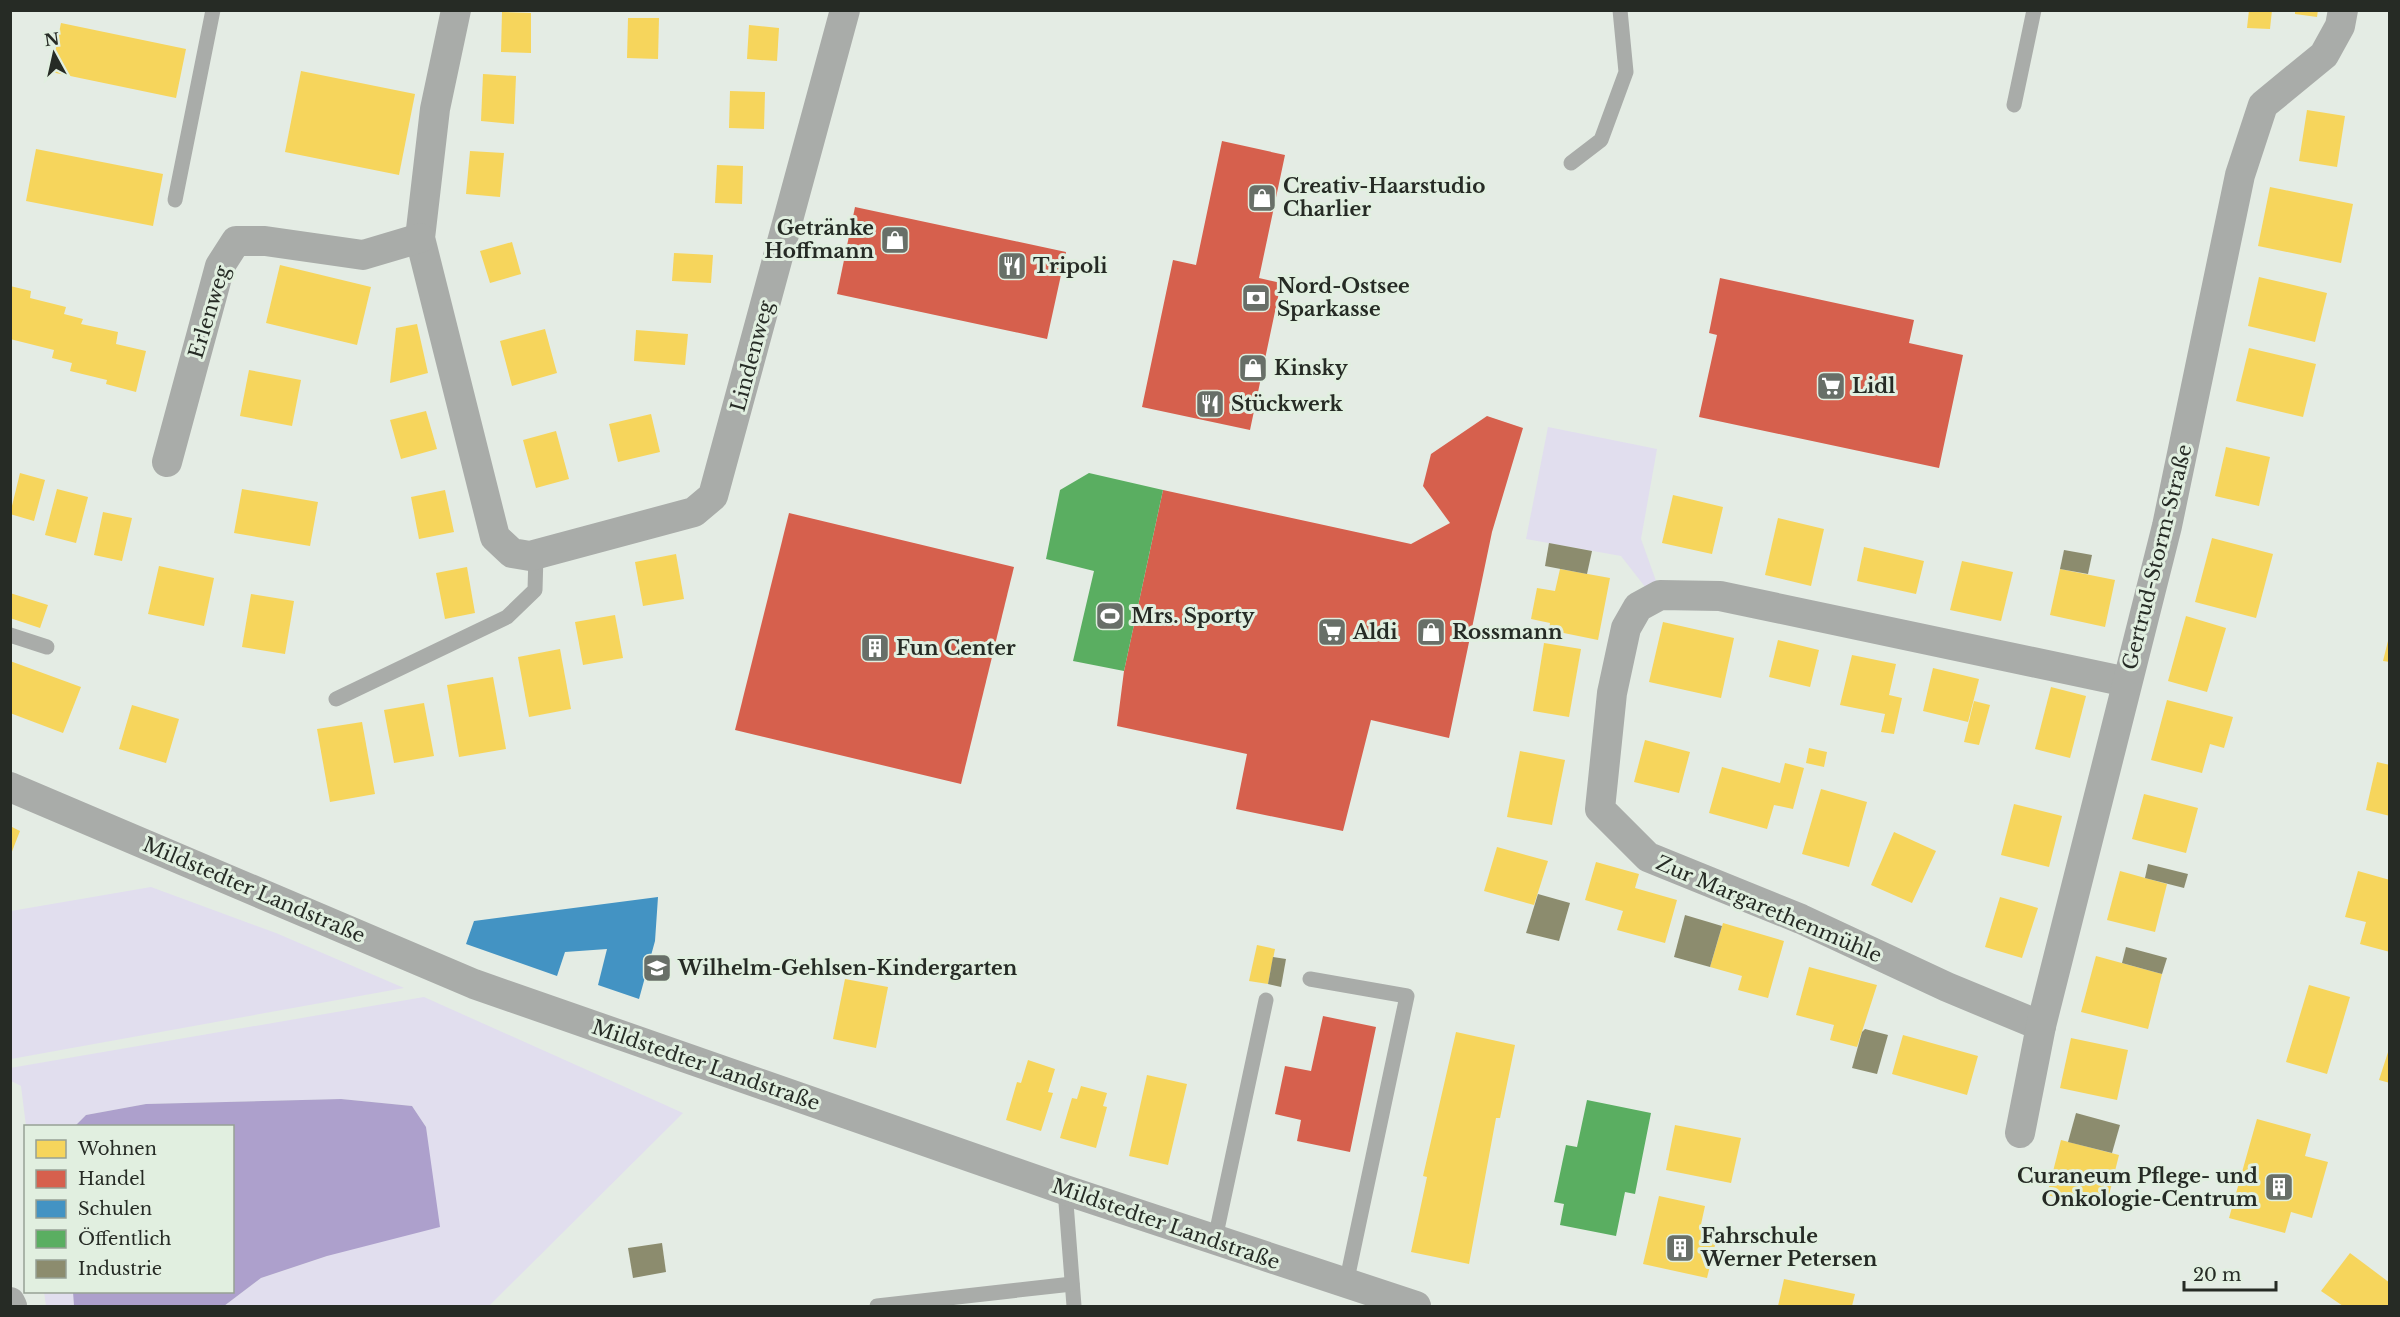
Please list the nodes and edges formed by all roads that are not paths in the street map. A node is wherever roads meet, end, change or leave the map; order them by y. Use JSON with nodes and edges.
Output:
{"nodes":[{"id":1,"x":213,"y":10,"type":"edge"},
{"id":2,"x":456,"y":10,"type":"edge"},
{"id":3,"x":845,"y":10,"type":"edge"},
{"id":4,"x":1620,"y":10,"type":"edge"},
{"id":5,"x":2034,"y":10,"type":"edge"},
{"id":6,"x":2343,"y":10,"type":"edge"},
{"id":7,"x":2014,"y":105,"type":"dead end"},
{"id":8,"x":1571,"y":163,"type":"dead end"},
{"id":9,"x":176,"y":200,"type":"dead end"},
{"id":10,"x":420,"y":238,"type":"junction"},
{"id":11,"x":168,"y":462,"type":"dead end"},
{"id":12,"x":524,"y":554,"type":"junction"},
{"id":13,"x":10,"y":636,"type":"edge"},
{"id":14,"x":47,"y":648,"type":"dead end"},
{"id":15,"x":2127,"y":682,"type":"junction"},
{"id":16,"x":336,"y":699,"type":"dead end"},
{"id":17,"x":10,"y":787,"type":"edge"},
{"id":18,"x":1310,"y":979,"type":"dead end"},
{"id":19,"x":1266,"y":1000,"type":"dead end"},
{"id":20,"x":2041,"y":1026,"type":"junction"},
{"id":21,"x":2020,"y":1132,"type":"dead end"},
{"id":22,"x":1065,"y":1190,"type":"junction"},
{"id":23,"x":1215,"y":1239,"type":"junction"},
{"id":24,"x":1072,"y":1284,"type":"junction"},
{"id":25,"x":1346,"y":1284,"type":"junction"},
{"id":26,"x":10,"y":1302,"type":"edge"},
{"id":27,"x":12,"y":1306,"type":"edge"},
{"id":28,"x":877,"y":1306,"type":"edge"},
{"id":29,"x":1074,"y":1306,"type":"edge"},
{"id":30,"x":1416,"y":1306,"type":"edge"}],
"edges":[{"from":1,"to":9,"type":"lane"},
{"from":2,"to":10,"type":"street"},
{"from":3,"to":12,"type":"street","name":"Lindenweg"},
{"from":4,"to":8,"type":"lane"},
{"from":5,"to":7,"type":"lane"},
{"from":6,"to":15,"type":"street","name":"Gertrud-Storm-Straße"},
{"from":10,"to":11,"type":"street","name":"Erlenweg"},
{"from":10,"to":12,"type":"street"},
{"from":12,"to":16,"type":"lane"},
{"from":13,"to":14,"type":"lane"},
{"from":15,"to":20,"type":"street","name":"Gertrud-Storm-Straße"},
{"from":15,"to":20,"type":"street","name":"Zur Margarethenmühle"},
{"from":17,"to":22,"type":"street","name":"Mildstedter Landstraße"},
{"from":18,"to":25,"type":"lane"},
{"from":19,"to":23,"type":"lane"},
{"from":20,"to":21,"type":"street","name":"Gertrud-Storm-Straße"},
{"from":22,"to":23,"type":"street","name":"Mildstedter Landstraße"},
{"from":22,"to":24,"type":"lane"},
{"from":23,"to":25,"type":"street","name":"Mildstedter Landstraße"},
{"from":24,"to":28,"type":"lane"},
{"from":24,"to":29,"type":"lane"},
{"from":25,"to":30,"type":"street","name":"Mildstedter Landstraße"},
{"from":26,"to":27,"type":"street"}]}
